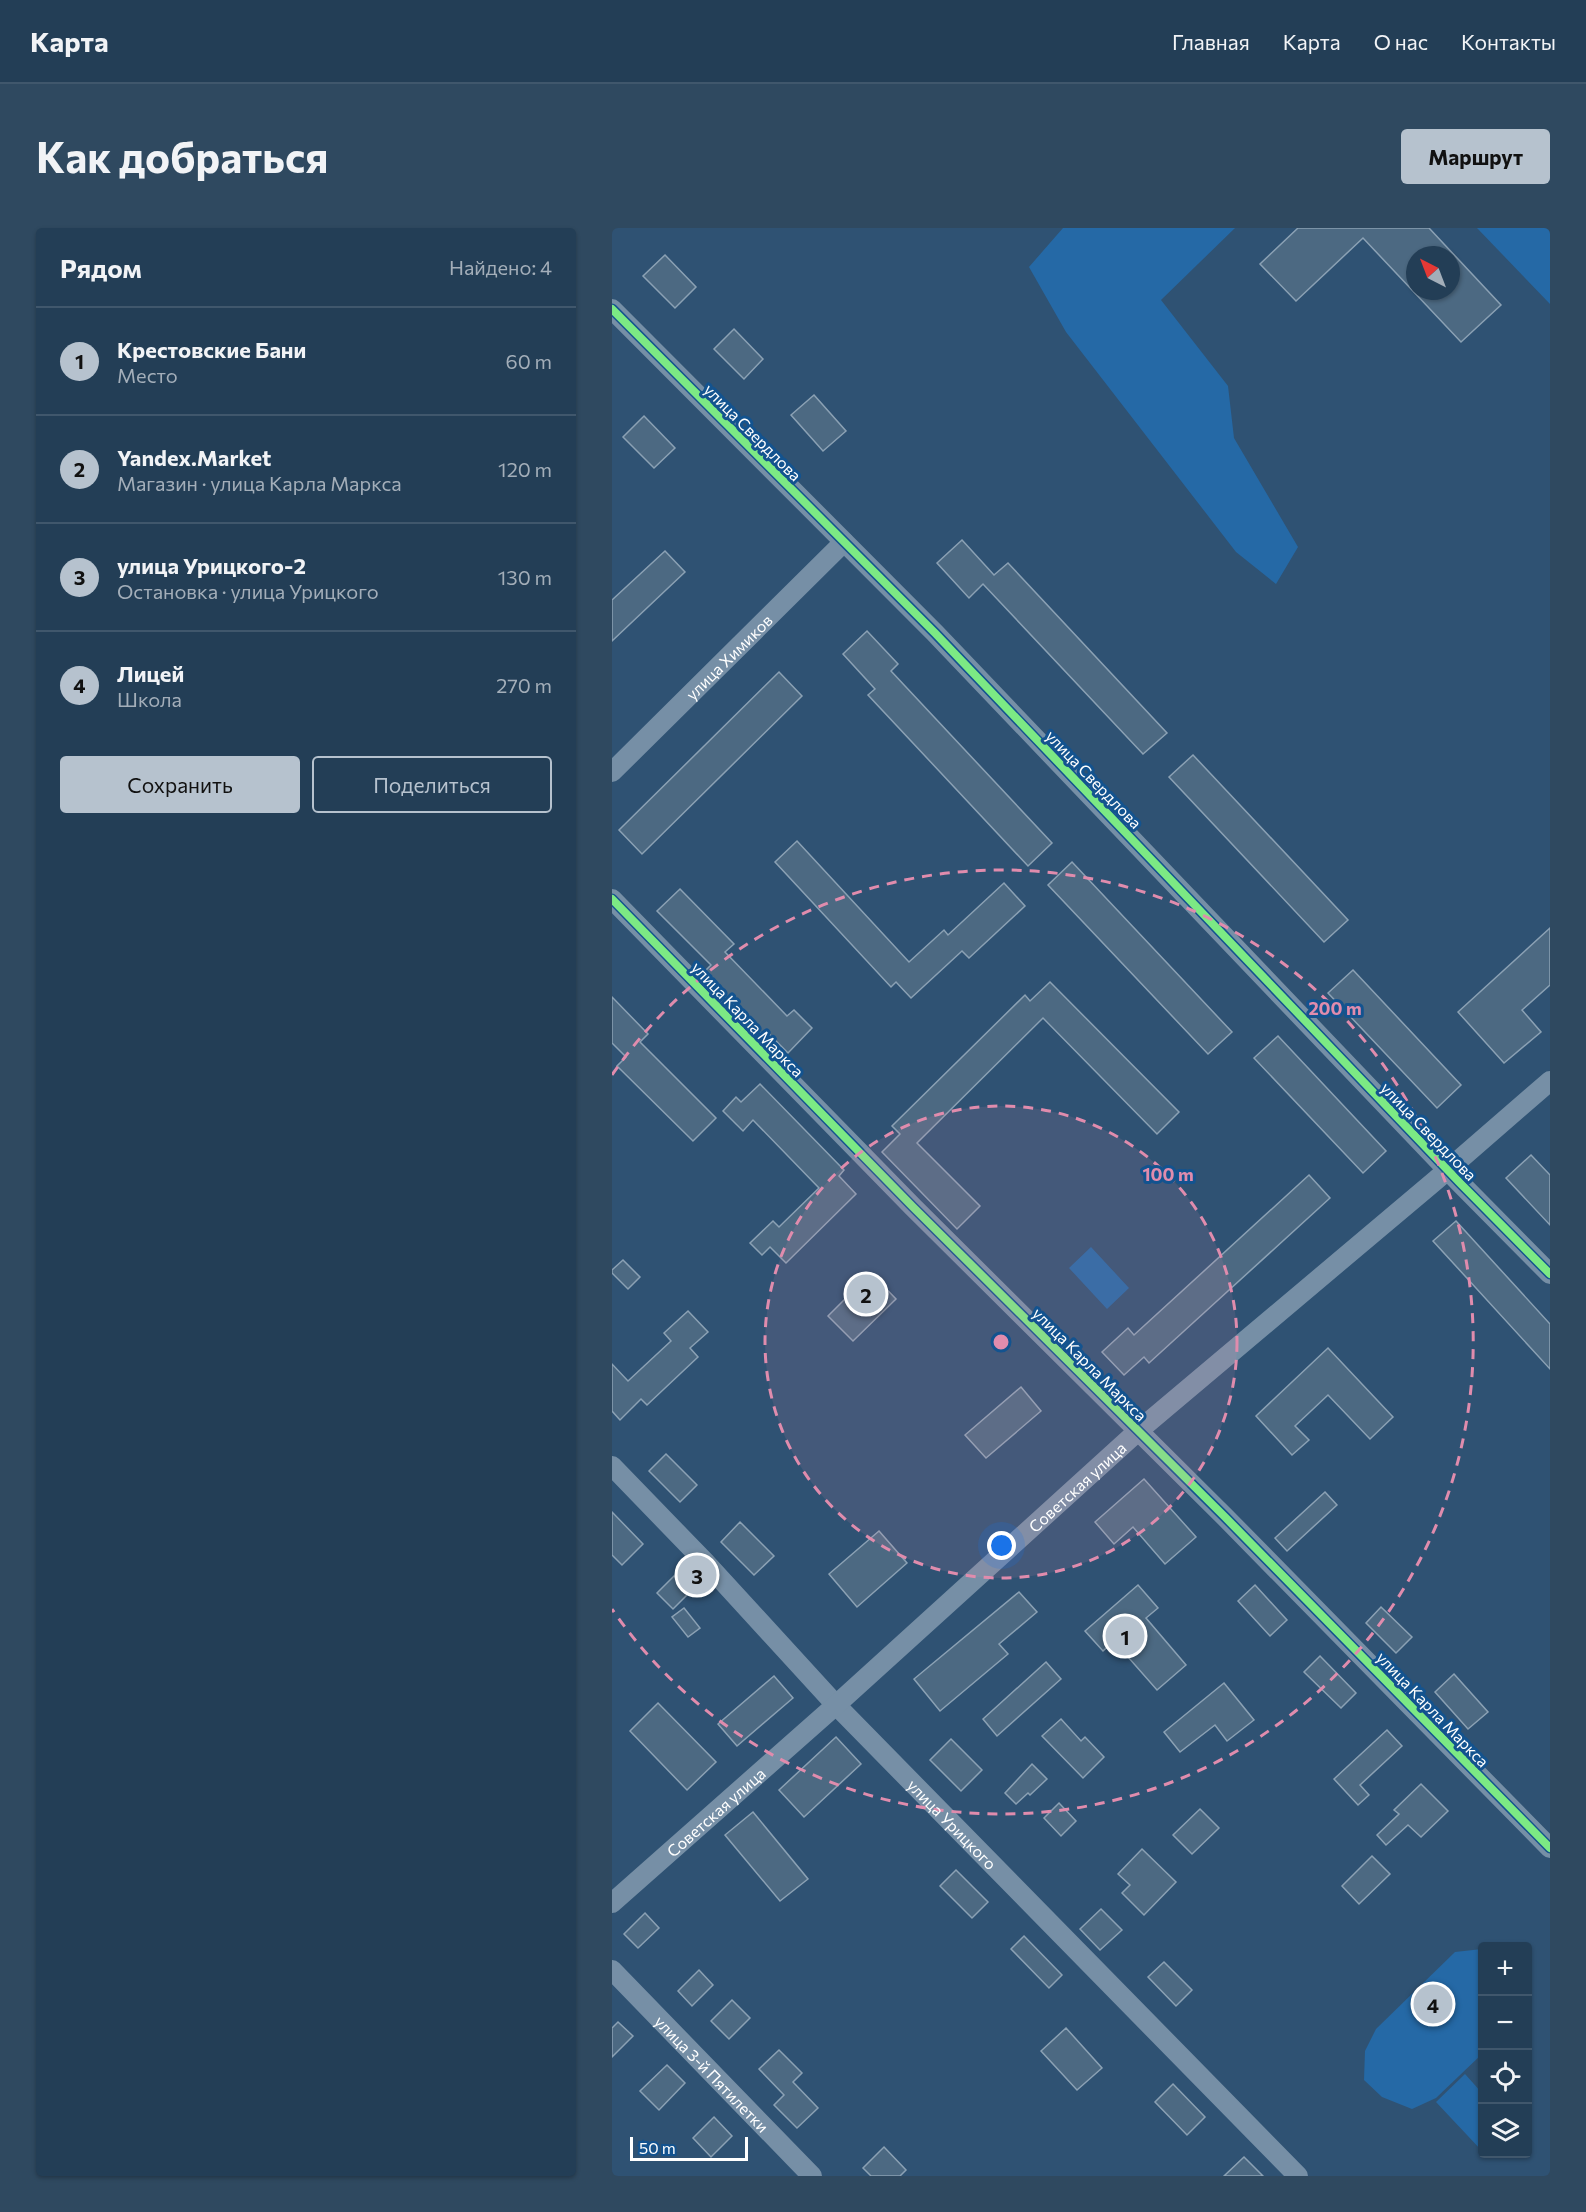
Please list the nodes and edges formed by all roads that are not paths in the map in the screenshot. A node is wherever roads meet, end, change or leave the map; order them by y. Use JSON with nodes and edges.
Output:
{"nodes":[{"id":1,"x":612,"y":309,"type":"edge"},
{"id":2,"x":844,"y":542,"type":"junction"},
{"id":3,"x":612,"y":772,"type":"edge"},
{"id":4,"x":612,"y":899,"type":"edge"},
{"id":5,"x":1550,"y":1081,"type":"edge"},
{"id":6,"x":1448,"y":1170,"type":"junction"},
{"id":7,"x":1550,"y":1274,"type":"edge"},
{"id":8,"x":1138,"y":1431,"type":"junction"},
{"id":9,"x":612,"y":1466,"type":"edge"},
{"id":10,"x":836,"y":1706,"type":"junction"},
{"id":11,"x":1550,"y":1848,"type":"edge"},
{"id":12,"x":612,"y":1903,"type":"edge"},
{"id":13,"x":612,"y":1970,"type":"edge"},
{"id":14,"x":812,"y":2176,"type":"edge"},
{"id":15,"x":1298,"y":2176,"type":"edge"}],
"edges":[{"from":1,"to":2,"type":"street","name":"улица Свердлова"},
{"from":2,"to":3,"type":"street","name":"улица Химиков"},
{"from":2,"to":6,"type":"street","name":"улица Свердлова"},
{"from":4,"to":8,"type":"street","name":"улица Карла Маркса"},
{"from":5,"to":6,"type":"street","name":"Советская улица"},
{"from":6,"to":7,"type":"street","name":"улица Свердлова"},
{"from":6,"to":8,"type":"street","name":"Советская улица"},
{"from":8,"to":10,"type":"street","name":"Советская улица"},
{"from":8,"to":11,"type":"street","name":"улица Карла Маркса"},
{"from":9,"to":10,"type":"street","name":"улица Урицкого"},
{"from":10,"to":12,"type":"street","name":"Советская улица"},
{"from":10,"to":15,"type":"street","name":"улица Урицкого"},
{"from":13,"to":14,"type":"street","name":"улица 3-й Пятилетки"}]}
